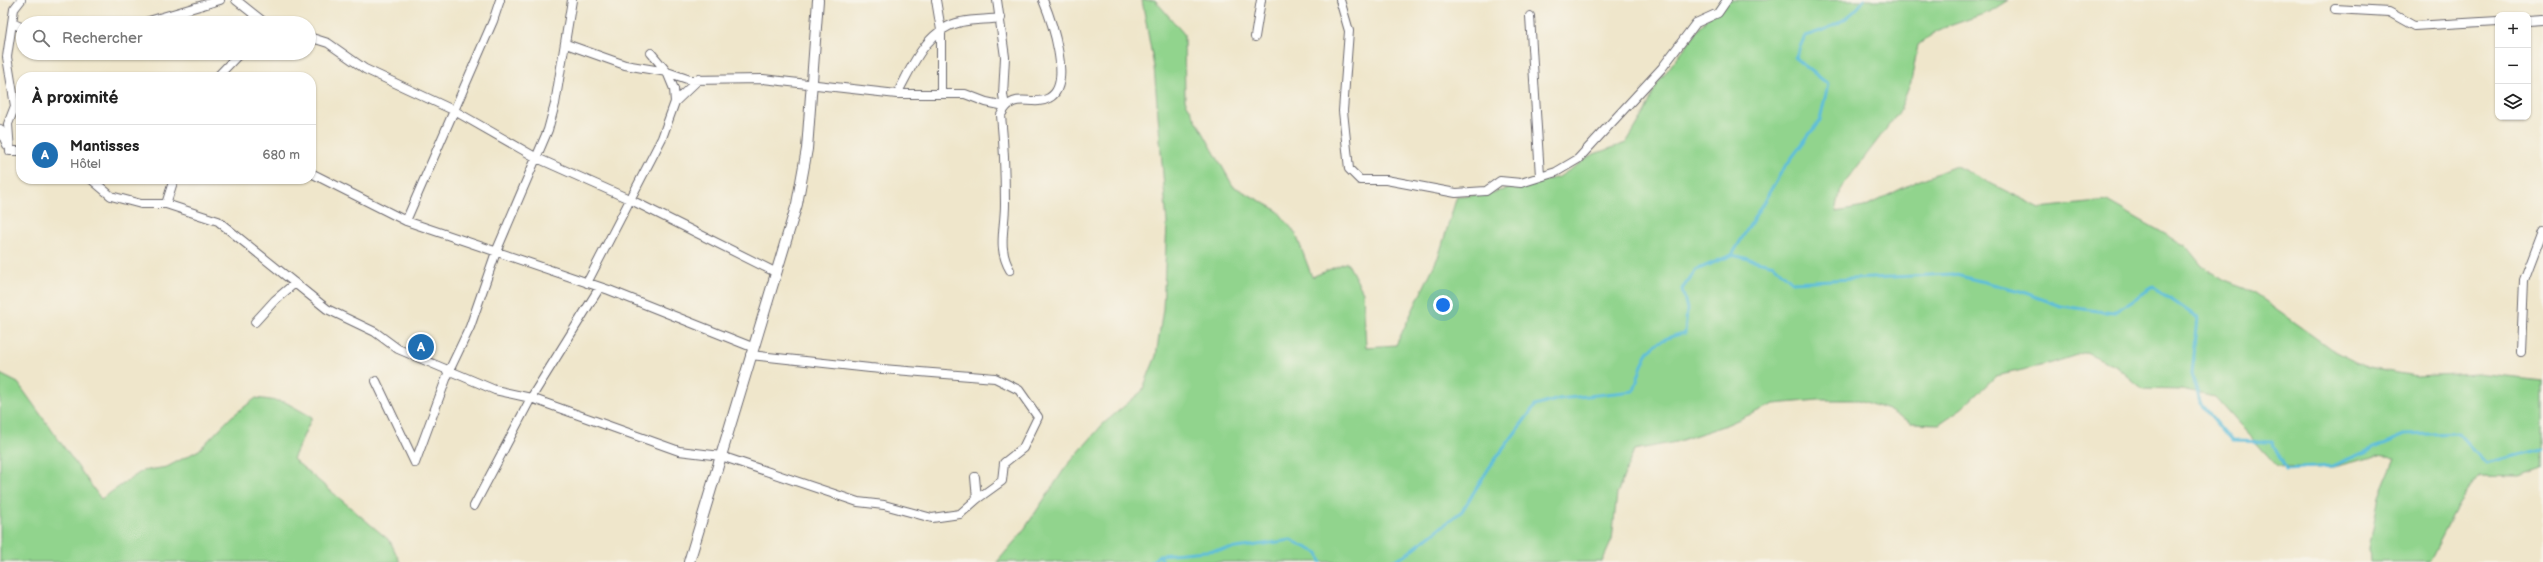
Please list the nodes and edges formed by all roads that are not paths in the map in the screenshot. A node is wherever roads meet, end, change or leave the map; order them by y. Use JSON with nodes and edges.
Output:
{"nodes":[{"id":1,"x":21,"y":0,"type":"edge"},
{"id":2,"x":220,"y":0,"type":"edge"},
{"id":3,"x":236,"y":0,"type":"edge"},
{"id":4,"x":500,"y":0,"type":"edge"},
{"id":5,"x":572,"y":0,"type":"edge"},
{"id":6,"x":818,"y":0,"type":"edge"},
{"id":7,"x":936,"y":0,"type":"edge"},
{"id":8,"x":997,"y":0,"type":"edge"},
{"id":9,"x":1043,"y":0,"type":"edge"},
{"id":10,"x":1261,"y":0,"type":"edge"},
{"id":11,"x":1340,"y":0,"type":"edge"},
{"id":12,"x":1727,"y":0,"type":"edge"},
{"id":13,"x":2335,"y":9,"type":"dead end"},
{"id":14,"x":166,"y":16,"type":"edge"},
{"id":15,"x":256,"y":16,"type":"edge"},
{"id":16,"x":1530,"y":16,"type":"dead end"},
{"id":17,"x":1001,"y":18,"type":"junction"},
{"id":18,"x":2543,"y":20,"type":"edge"},
{"id":19,"x":2495,"y":21,"type":"edge"},
{"id":20,"x":2531,"y":21,"type":"edge"},
{"id":21,"x":12,"y":23,"type":"junction"},
{"id":22,"x":16,"y":25,"type":"edge"},
{"id":23,"x":941,"y":30,"type":"junction"},
{"id":24,"x":1255,"y":37,"type":"dead end"},
{"id":25,"x":316,"y":39,"type":"edge"},
{"id":26,"x":566,"y":44,"type":"junction"},
{"id":27,"x":651,"y":53,"type":"dead end"},
{"id":28,"x":233,"y":60,"type":"edge"},
{"id":29,"x":222,"y":72,"type":"edge"},
{"id":30,"x":667,"y":72,"type":"junction"},
{"id":31,"x":699,"y":79,"type":"junction"},
{"id":32,"x":813,"y":86,"type":"junction"},
{"id":33,"x":941,"y":92,"type":"junction"},
{"id":34,"x":897,"y":94,"type":"junction"},
{"id":35,"x":675,"y":102,"type":"junction"},
{"id":36,"x":1006,"y":106,"type":"junction"},
{"id":37,"x":453,"y":110,"type":"junction"},
{"id":38,"x":0,"y":129,"type":"edge"},
{"id":39,"x":16,"y":151,"type":"edge"},
{"id":40,"x":10,"y":152,"type":"junction"},
{"id":41,"x":538,"y":158,"type":"junction"},
{"id":42,"x":316,"y":176,"type":"edge"},
{"id":43,"x":1540,"y":176,"type":"junction"},
{"id":44,"x":97,"y":184,"type":"edge"},
{"id":45,"x":172,"y":184,"type":"edge"},
{"id":46,"x":629,"y":199,"type":"junction"},
{"id":47,"x":166,"y":204,"type":"junction"},
{"id":48,"x":406,"y":221,"type":"junction"},
{"id":49,"x":2543,"y":230,"type":"edge"},
{"id":50,"x":496,"y":252,"type":"junction"},
{"id":51,"x":1010,"y":270,"type":"dead end"},
{"id":52,"x":777,"y":272,"type":"junction"},
{"id":53,"x":295,"y":283,"type":"junction"},
{"id":54,"x":587,"y":283,"type":"junction"},
{"id":55,"x":600,"y":287,"type":"junction"},
{"id":56,"x":255,"y":322,"type":"dead end"},
{"id":57,"x":751,"y":351,"type":"junction"},
{"id":58,"x":2520,"y":351,"type":"dead end"},
{"id":59,"x":449,"y":371,"type":"junction"},
{"id":60,"x":376,"y":381,"type":"dead end"},
{"id":61,"x":531,"y":398,"type":"junction"},
{"id":62,"x":721,"y":456,"type":"junction"},
{"id":63,"x":975,"y":477,"type":"dead end"},
{"id":64,"x":977,"y":498,"type":"junction"},
{"id":65,"x":474,"y":506,"type":"dead end"},
{"id":66,"x":689,"y":562,"type":"edge"}],
"edges":[{"from":1,"to":21,"type":"street"},
{"from":2,"to":14,"type":"street"},
{"from":3,"to":15,"type":"street"},
{"from":4,"to":37,"type":"street"},
{"from":5,"to":26,"type":"street"},
{"from":6,"to":32,"type":"street"},
{"from":7,"to":23,"type":"street"},
{"from":8,"to":17,"type":"street"},
{"from":9,"to":36,"type":"street"},
{"from":10,"to":24,"type":"street"},
{"from":11,"to":43,"type":"street"},
{"from":12,"to":43,"type":"street"},
{"from":13,"to":19,"type":"street"},
{"from":16,"to":43,"type":"street"},
{"from":17,"to":23,"type":"street"},
{"from":17,"to":36,"type":"street"},
{"from":18,"to":20,"type":"street"},
{"from":21,"to":22,"type":"street"},
{"from":21,"to":40,"type":"street"},
{"from":23,"to":33,"type":"street"},
{"from":23,"to":34,"type":"street"},
{"from":25,"to":37,"type":"street"},
{"from":26,"to":30,"type":"street"},
{"from":26,"to":41,"type":"street"},
{"from":27,"to":30,"type":"street"},
{"from":28,"to":29,"type":"street"},
{"from":30,"to":31,"type":"street"},
{"from":30,"to":35,"type":"street"},
{"from":31,"to":32,"type":"street"},
{"from":31,"to":35,"type":"street"},
{"from":32,"to":34,"type":"street"},
{"from":32,"to":52,"type":"street"},
{"from":33,"to":34,"type":"street"},
{"from":33,"to":36,"type":"street"},
{"from":35,"to":46,"type":"street"},
{"from":36,"to":51,"type":"street"},
{"from":37,"to":41,"type":"street"},
{"from":37,"to":48,"type":"street"},
{"from":38,"to":40,"type":"street"},
{"from":39,"to":40,"type":"street"},
{"from":41,"to":46,"type":"street"},
{"from":41,"to":50,"type":"street"},
{"from":42,"to":48,"type":"street"},
{"from":44,"to":47,"type":"street"},
{"from":45,"to":47,"type":"street"},
{"from":46,"to":52,"type":"street"},
{"from":46,"to":54,"type":"street"},
{"from":47,"to":53,"type":"street"},
{"from":48,"to":50,"type":"street"},
{"from":49,"to":58,"type":"street"},
{"from":50,"to":54,"type":"street"},
{"from":50,"to":59,"type":"street"},
{"from":52,"to":57,"type":"street"},
{"from":53,"to":56,"type":"street"},
{"from":53,"to":59,"type":"street"},
{"from":54,"to":55,"type":"street"},
{"from":55,"to":57,"type":"street"},
{"from":55,"to":61,"type":"street"},
{"from":57,"to":62,"type":"street"},
{"from":57,"to":64,"type":"street"},
{"from":59,"to":60,"type":"street"},
{"from":59,"to":61,"type":"street"},
{"from":61,"to":62,"type":"street"},
{"from":61,"to":65,"type":"street"},
{"from":62,"to":64,"type":"street"},
{"from":62,"to":66,"type":"street"},
{"from":63,"to":64,"type":"street"}]}
